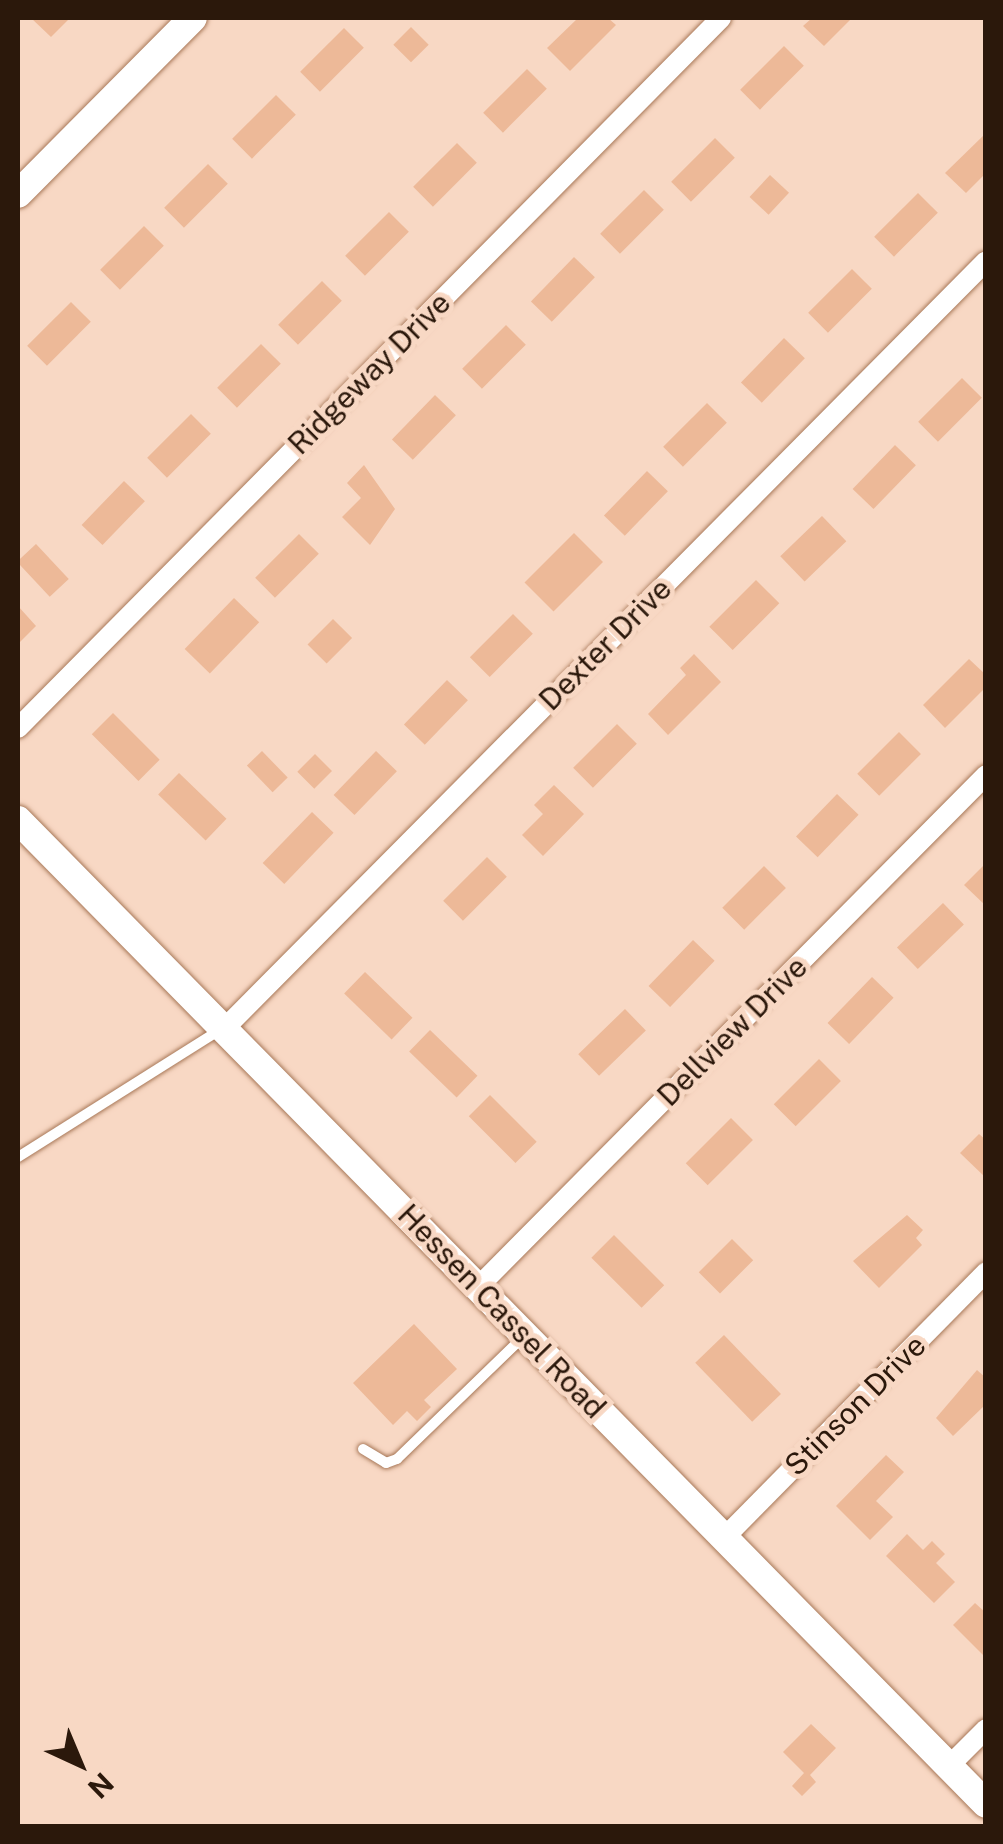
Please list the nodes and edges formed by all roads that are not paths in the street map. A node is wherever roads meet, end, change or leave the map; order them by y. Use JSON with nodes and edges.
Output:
{"nodes":[{"id":1,"x":193,"y":18,"type":"edge"},
{"id":2,"x":721,"y":18,"type":"edge"},
{"id":3,"x":18,"y":194,"type":"edge"},
{"id":4,"x":986,"y":261,"type":"edge"},
{"id":5,"x":18,"y":728,"type":"edge"},
{"id":6,"x":986,"y":775,"type":"edge"},
{"id":7,"x":18,"y":820,"type":"edge"},
{"id":8,"x":225,"y":1028,"type":"junction"},
{"id":9,"x":18,"y":1157,"type":"edge"},
{"id":10,"x":986,"y":1272,"type":"edge"},
{"id":11,"x":478,"y":1287,"type":"junction"},
{"id":12,"x":524,"y":1335,"type":"junction"},
{"id":13,"x":363,"y":1449,"type":"dead end"},
{"id":14,"x":724,"y":1538,"type":"junction"},
{"id":15,"x":986,"y":1729,"type":"edge"},
{"id":16,"x":949,"y":1766,"type":"junction"},
{"id":17,"x":986,"y":1804,"type":"edge"}],
"edges":[{"from":1,"to":3,"type":"main road"},
{"from":2,"to":5,"type":"street","name":"Ridgeway Drive"},
{"from":4,"to":8,"type":"street","name":"Dexter Drive"},
{"from":6,"to":11,"type":"street","name":"Dellview Drive"},
{"from":7,"to":8,"type":"main road","name":"Hessen Cassel Road"},
{"from":8,"to":9,"type":"lane"},
{"from":8,"to":11,"type":"main road","name":"Hessen Cassel Road"},
{"from":10,"to":14,"type":"street","name":"Stinson Drive"},
{"from":11,"to":12,"type":"main road","name":"Hessen Cassel Road"},
{"from":12,"to":13,"type":"lane"},
{"from":12,"to":14,"type":"main road","name":"Hessen Cassel Road"},
{"from":14,"to":16,"type":"main road","name":"Hessen Cassel Road"},
{"from":15,"to":16,"type":"street"},
{"from":16,"to":17,"type":"main road","name":"Hessen Cassel Road"}]}
